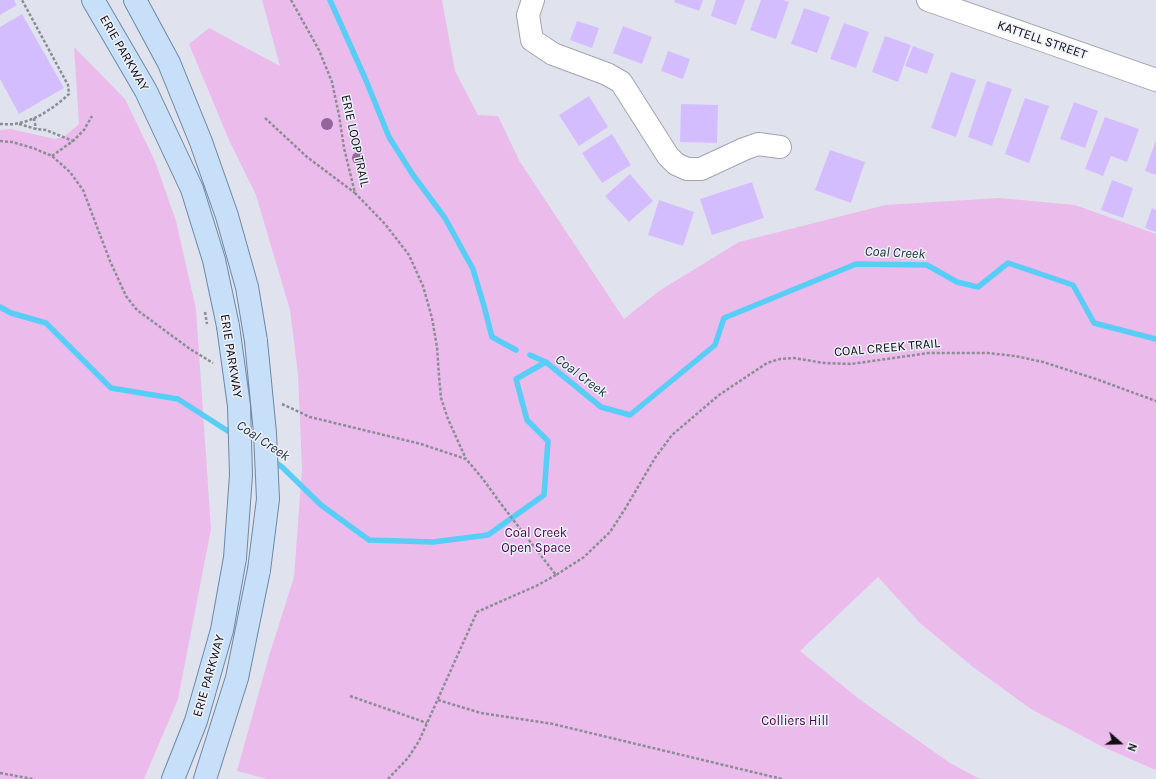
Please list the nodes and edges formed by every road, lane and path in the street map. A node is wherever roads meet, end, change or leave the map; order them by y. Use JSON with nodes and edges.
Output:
{"nodes":[{"id":1,"x":22,"y":0,"type":"edge"},
{"id":2,"x":93,"y":0,"type":"edge"},
{"id":3,"x":135,"y":0,"type":"edge"},
{"id":4,"x":291,"y":0,"type":"edge"},
{"id":5,"x":533,"y":0,"type":"edge"},
{"id":6,"x":928,"y":0,"type":"edge"},
{"id":7,"x":964,"y":6,"type":"edge"},
{"id":8,"x":1156,"y":80,"type":"edge"},
{"id":9,"x":92,"y":116,"type":"dead end"},
{"id":10,"x":34,"y":118,"type":"junction"},
{"id":11,"x":265,"y":118,"type":"dead end"},
{"id":12,"x":0,"y":124,"type":"edge"},
{"id":13,"x":18,"y":124,"type":"junction"},
{"id":14,"x":36,"y":129,"type":"junction"},
{"id":15,"x":73,"y":141,"type":"junction"},
{"id":16,"x":780,"y":147,"type":"dead end"},
{"id":17,"x":52,"y":156,"type":"dead end"},
{"id":18,"x":355,"y":193,"type":"junction"},
{"id":19,"x":205,"y":312,"type":"dead end"},
{"id":20,"x":218,"y":326,"type":"junction"},
{"id":21,"x":213,"y":357,"type":"dead end"},
{"id":22,"x":214,"y":364,"type":"dead end"},
{"id":23,"x":1156,"y":401,"type":"edge"},
{"id":24,"x":466,"y":459,"type":"dead end"},
{"id":25,"x":501,"y":504,"type":"dead end"},
{"id":26,"x":556,"y":575,"type":"junction"},
{"id":27,"x":350,"y":696,"type":"dead end"},
{"id":28,"x":438,"y":700,"type":"junction"},
{"id":29,"x":427,"y":723,"type":"junction"},
{"id":30,"x":0,"y":773,"type":"edge"},
{"id":31,"x":33,"y":779,"type":"edge"},
{"id":32,"x":174,"y":779,"type":"edge"},
{"id":33,"x":205,"y":779,"type":"edge"},
{"id":34,"x":388,"y":779,"type":"edge"},
{"id":35,"x":782,"y":779,"type":"edge"}],
"edges":[{"from":1,"to":10,"type":"path"},
{"from":2,"to":20,"type":"main road","name":"ERIE PARKWAY"},
{"from":3,"to":33,"type":"main road","name":"ERIE PARKWAY","bridge":true},
{"from":4,"to":18,"type":"path","name":"ERIE LOOP TRAIL"},
{"from":5,"to":16,"type":"street"},
{"from":6,"to":7,"type":"street","name":"KATTELL STREET"},
{"from":7,"to":8,"type":"street","name":"KATTELL STREET"},
{"from":9,"to":15,"type":"path"},
{"from":10,"to":13,"type":"path"},
{"from":10,"to":14,"type":"path"},
{"from":11,"to":18,"type":"path"},
{"from":12,"to":13,"type":"path"},
{"from":13,"to":14,"type":"path"},
{"from":14,"to":15,"type":"path"},
{"from":15,"to":17,"type":"path"},
{"from":18,"to":24,"type":"path","name":"ERIE LOOP TRAIL"},
{"from":19,"to":20,"type":"path","bridge":true},
{"from":20,"to":32,"type":"main road","name":"ERIE PARKWAY","bridge":true},
{"from":21,"to":22,"type":"path"},
{"from":23,"to":26,"type":"path","name":"COAL CREEK TRAIL"},
{"from":25,"to":26,"type":"path"},
{"from":26,"to":28,"type":"path","name":"COAL CREEK TRAIL"},
{"from":27,"to":29,"type":"path"},
{"from":28,"to":29,"type":"path","name":"COAL CREEK TRAIL"},
{"from":28,"to":35,"type":"path"},
{"from":29,"to":34,"type":"path","name":"COAL CREEK TRAIL"},
{"from":30,"to":31,"type":"path"}]}
